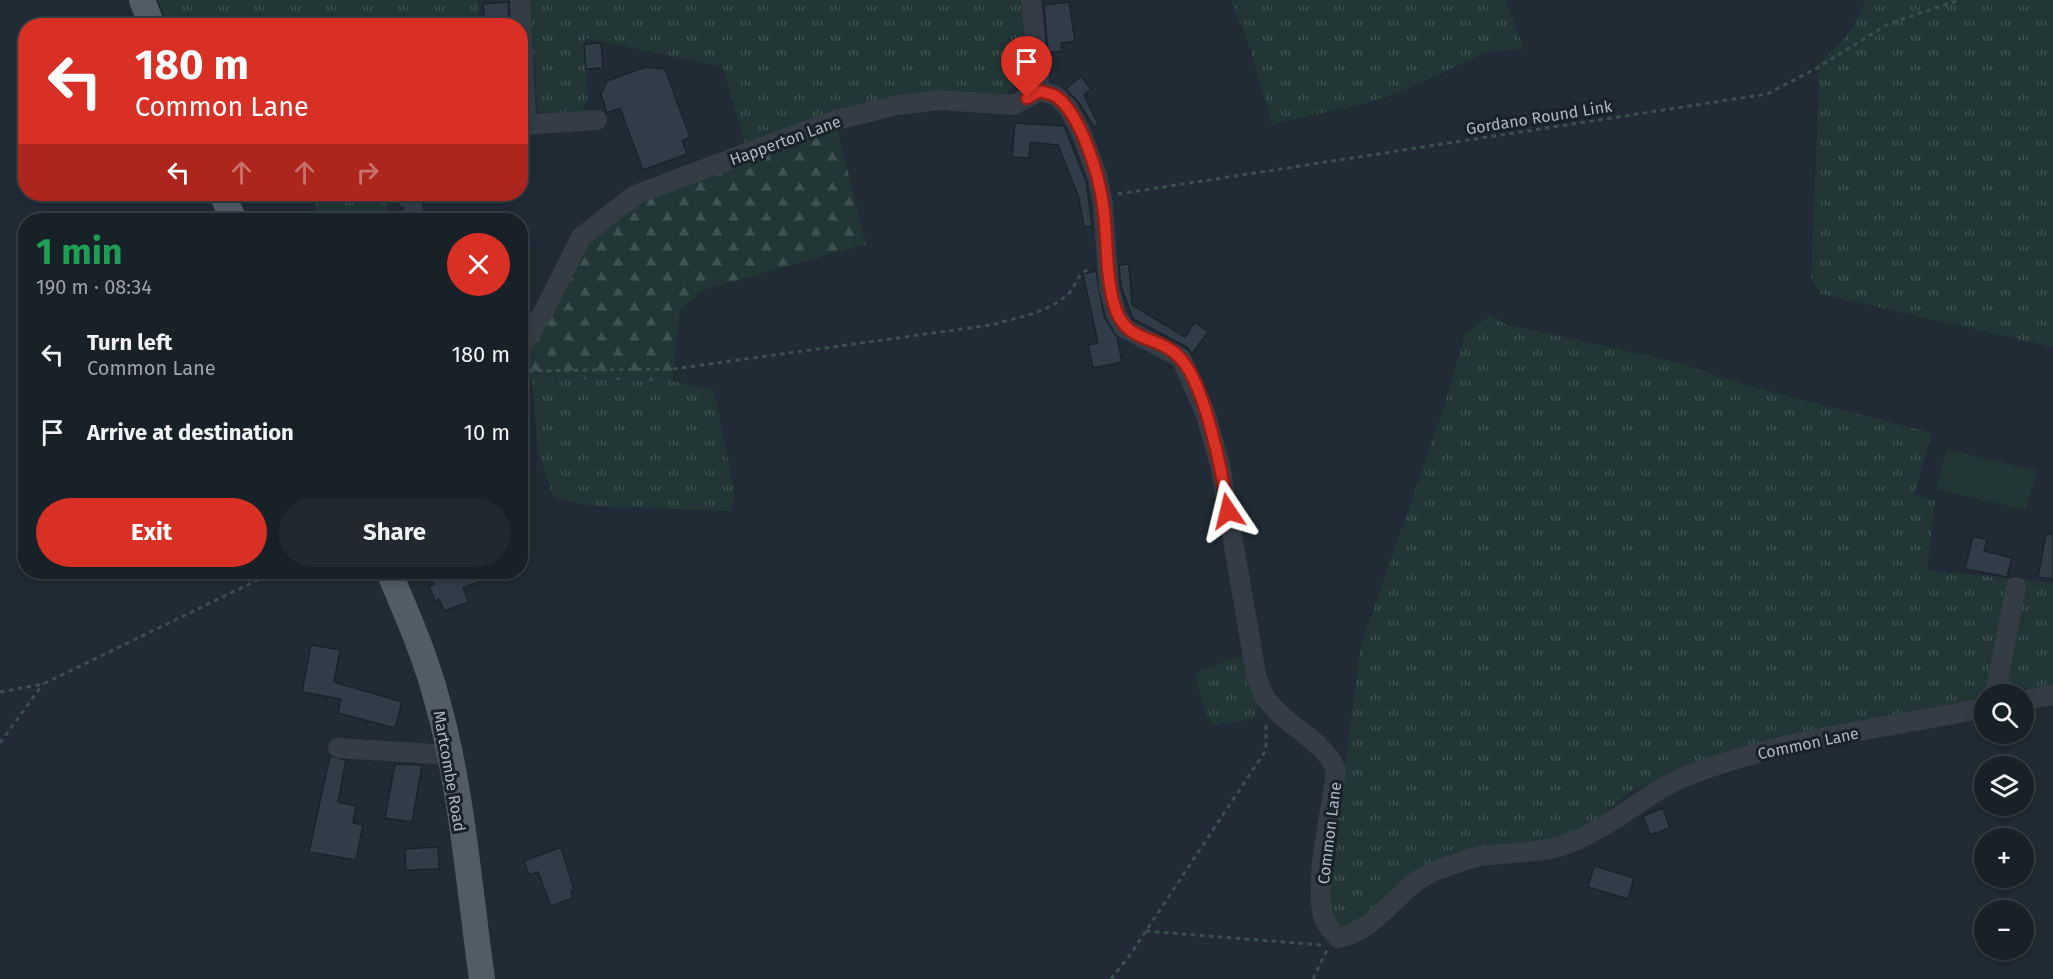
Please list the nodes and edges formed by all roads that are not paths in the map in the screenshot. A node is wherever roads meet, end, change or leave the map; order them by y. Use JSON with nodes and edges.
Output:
{"nodes":[{"id":1,"x":142,"y":0,"type":"edge"},
{"id":2,"x":520,"y":0,"type":"edge"},
{"id":3,"x":1031,"y":0,"type":"edge"},
{"id":4,"x":149,"y":18,"type":"edge"},
{"id":5,"x":521,"y":18,"type":"edge"},
{"id":6,"x":1040,"y":91,"type":"junction"},
{"id":7,"x":597,"y":120,"type":"dead end"},
{"id":8,"x":528,"y":124,"type":"edge"},
{"id":9,"x":528,"y":337,"type":"edge"},
{"id":10,"x":392,"y":579,"type":"edge"},
{"id":11,"x":2016,"y":587,"type":"dead end"},
{"id":12,"x":1997,"y":684,"type":"edge"},
{"id":13,"x":2053,"y":695,"type":"edge"},
{"id":14,"x":2034,"y":698,"type":"edge"},
{"id":15,"x":1974,"y":710,"type":"edge"},
{"id":16,"x":338,"y":748,"type":"dead end"},
{"id":17,"x":450,"y":755,"type":"junction"},
{"id":18,"x":482,"y":979,"type":"edge"}],
"edges":[{"from":1,"to":4,"type":"main road"},
{"from":2,"to":5,"type":"street"},
{"from":3,"to":6,"type":"street"},
{"from":6,"to":9,"type":"street","name":"Happerton Lane"},
{"from":6,"to":15,"type":"street","name":"Common Lane"},
{"from":7,"to":8,"type":"street"},
{"from":10,"to":17,"type":"main road","name":"Martcombe Road"},
{"from":11,"to":12,"type":"street"},
{"from":13,"to":14,"type":"street"},
{"from":16,"to":17,"type":"street"},
{"from":17,"to":18,"type":"main road","name":"Martcombe Road"}]}
